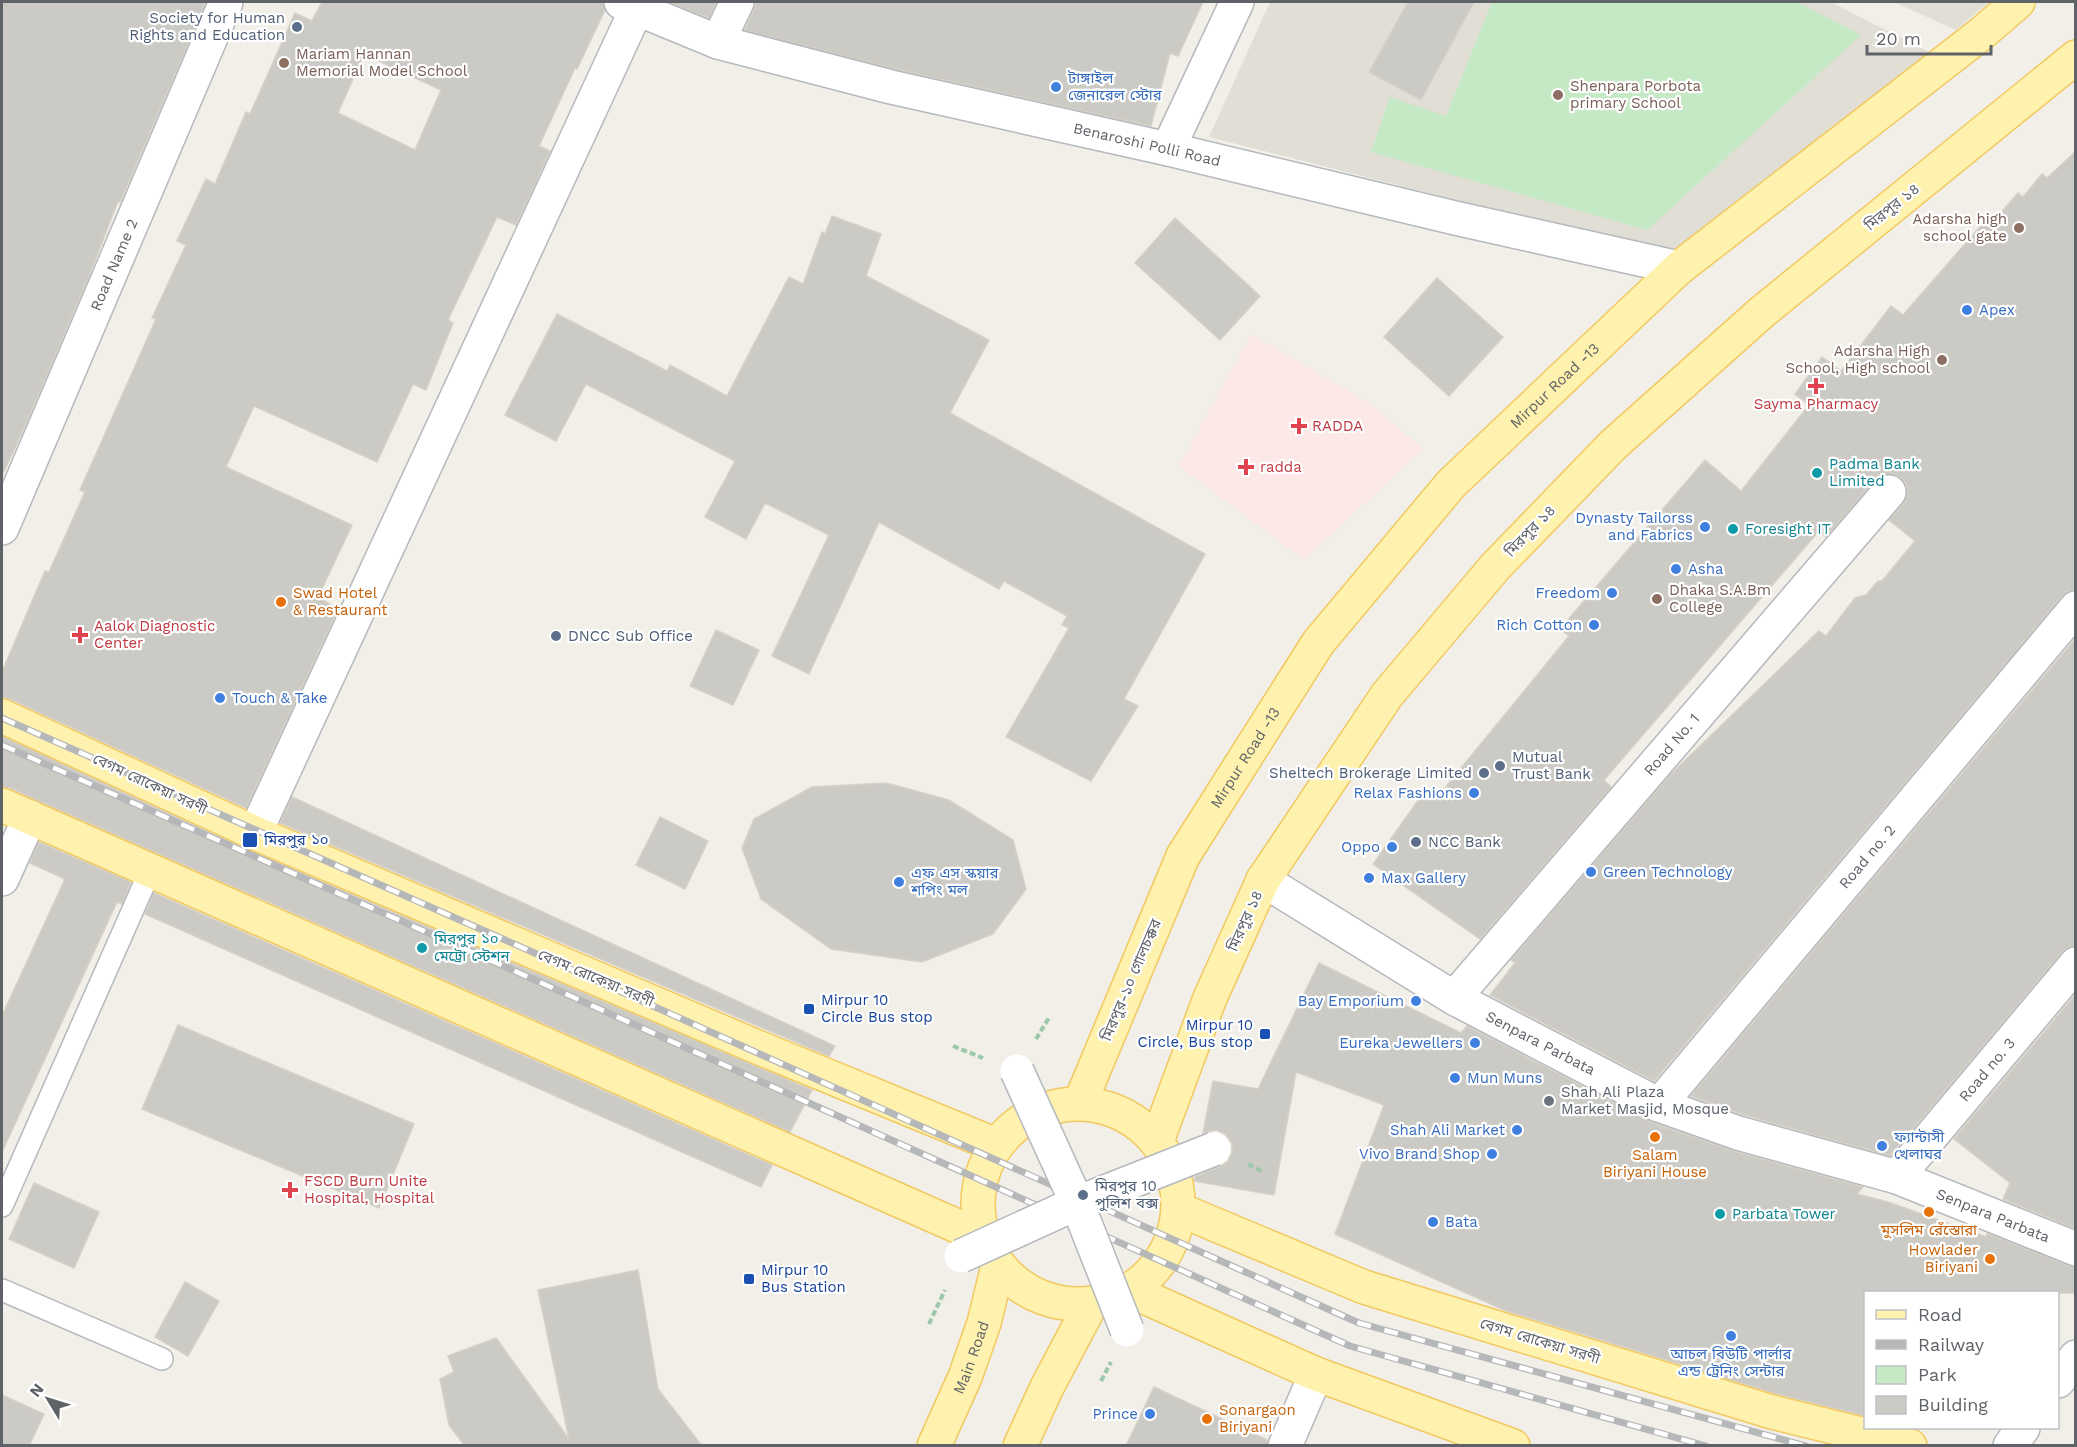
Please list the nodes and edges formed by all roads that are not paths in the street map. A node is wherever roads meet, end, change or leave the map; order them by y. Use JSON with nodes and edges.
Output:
{"nodes":[{"id":1,"x":226,"y":2,"type":"edge"},
{"id":2,"x":737,"y":2,"type":"edge"},
{"id":3,"x":1237,"y":2,"type":"edge"},
{"id":4,"x":2018,"y":2,"type":"edge"},
{"id":5,"x":629,"y":5,"type":"edge"},
{"id":6,"x":718,"y":42,"type":"junction"},
{"id":7,"x":2076,"y":57,"type":"edge"},
{"id":8,"x":1168,"y":149,"type":"junction"},
{"id":9,"x":1679,"y":268,"type":"junction"},
{"id":10,"x":1889,"y":492,"type":"dead end"},
{"id":11,"x":2,"y":528,"type":"edge"},
{"id":12,"x":2076,"y":608,"type":"edge"},
{"id":13,"x":2,"y":716,"type":"edge"},
{"id":14,"x":16,"y":811,"type":"edge"},
{"id":15,"x":255,"y":833,"type":"junction"},
{"id":16,"x":1183,"y":856,"type":"joint"},
{"id":17,"x":150,"y":871,"type":"junction"},
{"id":18,"x":2,"y":879,"type":"edge"},
{"id":19,"x":1263,"y":880,"type":"junction"},
{"id":20,"x":2076,"y":964,"type":"edge"},
{"id":21,"x":1454,"y":998,"type":"junction"},
{"id":22,"x":1017,"y":1071,"type":"dead end"},
{"id":23,"x":1080,"y":1103,"type":"junction"},
{"id":24,"x":1659,"y":1105,"type":"junction"},
{"id":25,"x":1157,"y":1141,"type":"junction"},
{"id":26,"x":996,"y":1145,"type":"junction"},
{"id":27,"x":1214,"y":1149,"type":"dead end"},
{"id":28,"x":1897,"y":1178,"type":"junction"},
{"id":29,"x":1077,"y":1203,"type":"junction"},
{"id":30,"x":2,"y":1206,"type":"edge"},
{"id":31,"x":1178,"y":1209,"type":"junction"},
{"id":32,"x":972,"y":1246,"type":"junction"},
{"id":33,"x":2076,"y":1248,"type":"edge"},
{"id":34,"x":998,"y":1266,"type":"junction"},
{"id":35,"x":2,"y":1290,"type":"edge"},
{"id":36,"x":1129,"y":1290,"type":"junction"},
{"id":37,"x":1091,"y":1304,"type":"junction"},
{"id":38,"x":1127,"y":1330,"type":"dead end"},
{"id":39,"x":2076,"y":1357,"type":"edge"},
{"id":40,"x":162,"y":1359,"type":"dead end"},
{"id":41,"x":1316,"y":1374,"type":"junction"},
{"id":42,"x":2059,"y":1380,"type":"edge"},
{"id":43,"x":2022,"y":1429,"type":"edge"},
{"id":44,"x":1507,"y":1445,"type":"edge"},
{"id":45,"x":934,"y":1446,"type":"edge"},
{"id":46,"x":1020,"y":1446,"type":"edge"},
{"id":47,"x":1285,"y":1446,"type":"edge"},
{"id":48,"x":1910,"y":1446,"type":"edge"},
{"id":49,"x":2010,"y":1446,"type":"edge"}],
"edges":[{"from":1,"to":11,"type":"street","name":"Road Name 2"},
{"from":2,"to":6,"type":"street"},
{"from":3,"to":8,"type":"street"},
{"from":4,"to":9,"type":"main road","name":"Mirpur Road -13"},
{"from":5,"to":6,"type":"street","name":"Benaroshi Polli Road"},
{"from":5,"to":15,"type":"street"},
{"from":6,"to":8,"type":"street","name":"Benaroshi Polli Road"},
{"from":7,"to":19,"type":"main road","name":"মিরপুর ১৪"},
{"from":8,"to":9,"type":"street","name":"Benaroshi Polli Road"},
{"from":9,"to":16,"type":"main road","name":"Mirpur Road -13"},
{"from":10,"to":21,"type":"street","name":"Road No. 1"},
{"from":12,"to":24,"type":"street","name":"Road no. 2"},
{"from":13,"to":15,"type":"main road","name":"বেগম রোকেয়া সরণী"},
{"from":14,"to":17,"type":"main road"},
{"from":14,"to":18,"type":"street"},
{"from":15,"to":26,"type":"main road","name":"বেগম রোকেয়া সরণী"},
{"from":16,"to":23,"type":"main road","name":"মিরপুর-১০ গোলচক্কর"},
{"from":17,"to":30,"type":"lane"},
{"from":17,"to":32,"type":"main road"},
{"from":19,"to":21,"type":"street","name":"Senpara Parbata"},
{"from":19,"to":25,"type":"main road","name":"মিরপুর ১৪"},
{"from":20,"to":28,"type":"street","name":"Road no. 3"},
{"from":21,"to":24,"type":"street","name":"Senpara Parbata"},
{"from":22,"to":29,"type":"street","bridge":true},
{"from":23,"to":25,"type":"main road"},
{"from":23,"to":26,"type":"main road"},
{"from":24,"to":28,"type":"street","name":"Senpara Parbata"},
{"from":25,"to":31,"type":"main road"},
{"from":26,"to":32,"type":"main road"},
{"from":27,"to":29,"type":"street","bridge":true},
{"from":28,"to":33,"type":"street","name":"Senpara Parbata"},
{"from":29,"to":32,"type":"street","bridge":true},
{"from":29,"to":38,"type":"street","bridge":true},
{"from":31,"to":36,"type":"main road"},
{"from":31,"to":48,"type":"main road","name":"বেগম রোকেয়া সরণী"},
{"from":32,"to":34,"type":"main road"},
{"from":34,"to":37,"type":"main road"},
{"from":34,"to":45,"type":"main road","name":"Main Road"},
{"from":35,"to":40,"type":"lane"},
{"from":36,"to":37,"type":"main road"},
{"from":36,"to":41,"type":"main road"},
{"from":37,"to":46,"type":"main road"},
{"from":39,"to":42,"type":"street"},
{"from":41,"to":44,"type":"main road"},
{"from":41,"to":47,"type":"street"},
{"from":43,"to":49,"type":"street"}]}
